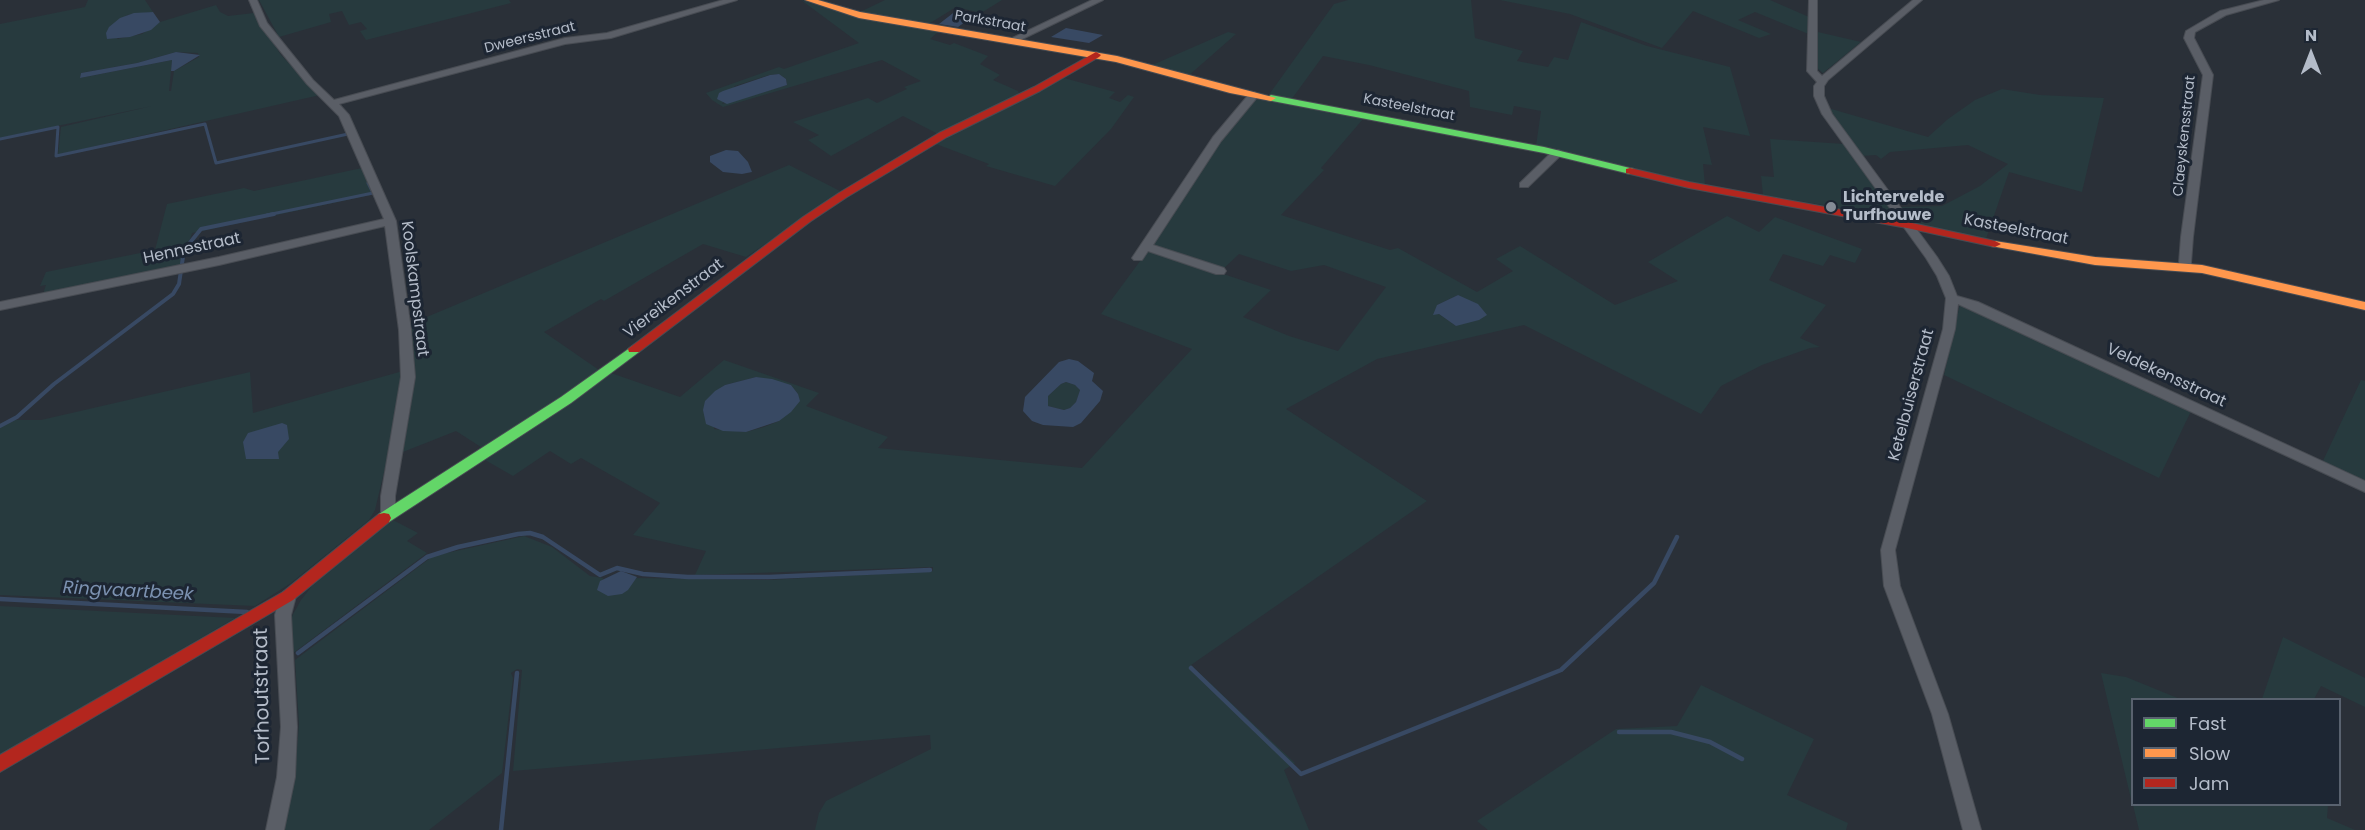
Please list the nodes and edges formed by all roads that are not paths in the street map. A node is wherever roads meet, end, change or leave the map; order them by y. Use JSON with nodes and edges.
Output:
{"nodes":[{"id":1,"x":253,"y":0,"type":"edge"},
{"id":2,"x":733,"y":0,"type":"edge"},
{"id":3,"x":809,"y":0,"type":"edge"},
{"id":4,"x":1099,"y":0,"type":"edge"},
{"id":5,"x":1814,"y":0,"type":"edge"},
{"id":6,"x":1918,"y":0,"type":"edge"},
{"id":7,"x":2275,"y":0,"type":"edge"},
{"id":8,"x":1009,"y":42,"type":"junction"},
{"id":9,"x":1096,"y":55,"type":"junction"},
{"id":10,"x":1823,"y":81,"type":"junction"},
{"id":11,"x":1254,"y":95,"type":"junction"},
{"id":12,"x":333,"y":103,"type":"junction"},
{"id":13,"x":1557,"y":153,"type":"junction"},
{"id":14,"x":1524,"y":185,"type":"dead end"},
{"id":15,"x":390,"y":221,"type":"junction"},
{"id":16,"x":1907,"y":225,"type":"junction"},
{"id":17,"x":1148,"y":247,"type":"junction"},
{"id":18,"x":1138,"y":258,"type":"dead end"},
{"id":19,"x":2187,"y":266,"type":"junction"},
{"id":20,"x":1220,"y":271,"type":"dead end"},
{"id":21,"x":1952,"y":298,"type":"junction"},
{"id":22,"x":0,"y":306,"type":"edge"},
{"id":23,"x":2365,"y":306,"type":"edge"},
{"id":24,"x":2365,"y":488,"type":"edge"},
{"id":25,"x":388,"y":515,"type":"junction"},
{"id":26,"x":288,"y":596,"type":"junction"},
{"id":27,"x":0,"y":764,"type":"edge"},
{"id":28,"x":275,"y":830,"type":"edge"},
{"id":29,"x":1972,"y":830,"type":"edge"}],
"edges":[{"from":1,"to":12,"type":"street","name":"Koolskampstraat"},
{"from":2,"to":12,"type":"street","name":"Dweersstraat"},
{"from":3,"to":8,"type":"street","name":"Parkstraat"},
{"from":4,"to":8,"type":"street"},
{"from":5,"to":10,"type":"street"},
{"from":6,"to":10,"type":"street"},
{"from":7,"to":19,"type":"street","name":"Claeyskensstraat"},
{"from":8,"to":9,"type":"street","name":"Parkstraat"},
{"from":9,"to":11,"type":"street","name":"Kasteelstraat"},
{"from":9,"to":25,"type":"street","name":"Viereikenstraat"},
{"from":10,"to":16,"type":"street"},
{"from":11,"to":13,"type":"street","name":"Kasteelstraat"},
{"from":11,"to":17,"type":"street"},
{"from":12,"to":15,"type":"street","name":"Koolskampstraat"},
{"from":13,"to":14,"type":"street"},
{"from":13,"to":16,"type":"street","name":"Kasteelstraat"},
{"from":15,"to":22,"type":"street","name":"Hennestraat"},
{"from":15,"to":25,"type":"street","name":"Koolskampstraat"},
{"from":16,"to":19,"type":"street","name":"Kasteelstraat"},
{"from":16,"to":21,"type":"street"},
{"from":17,"to":18,"type":"street"},
{"from":17,"to":20,"type":"street"},
{"from":19,"to":23,"type":"street","name":"Kasteelstraat"},
{"from":21,"to":24,"type":"street","name":"Veldekensstraat"},
{"from":21,"to":29,"type":"street","name":"Ketelbuiserstraat"},
{"from":25,"to":26,"type":"street","name":"Viereikenstraat"},
{"from":26,"to":27,"type":"street","name":"Viereikenstraat"},
{"from":26,"to":28,"type":"street","name":"Torhoutstraat"}]}
